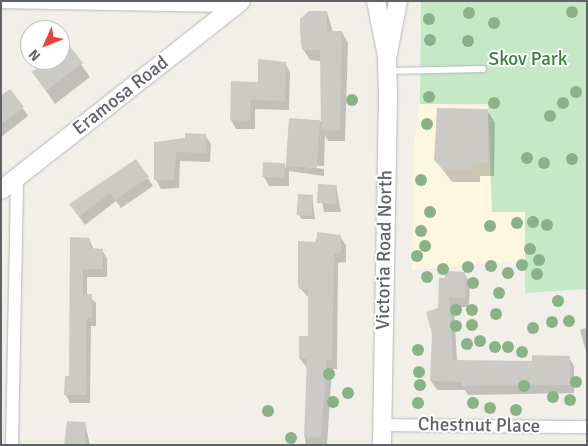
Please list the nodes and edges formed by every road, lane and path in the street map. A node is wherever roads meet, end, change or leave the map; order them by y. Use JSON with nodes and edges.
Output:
{"nodes":[{"id":1,"x":376,"y":1,"type":"edge"},
{"id":2,"x":398,"y":1,"type":"edge"},
{"id":3,"x":1,"y":2,"type":"edge"},
{"id":4,"x":238,"y":4,"type":"edge"},
{"id":5,"x":387,"y":64,"type":"junction"},
{"id":6,"x":483,"y":69,"type":"dead end"},
{"id":7,"x":17,"y":178,"type":"junction"},
{"id":8,"x":1,"y":190,"type":"edge"},
{"id":9,"x":382,"y":425,"type":"junction"},
{"id":10,"x":583,"y":425,"type":"edge"},
{"id":11,"x":12,"y":445,"type":"edge"},
{"id":12,"x":382,"y":445,"type":"edge"}],
"edges":[{"from":1,"to":5,"type":"main road","name":"Victoria Road North"},
{"from":2,"to":5,"type":"main road","name":"Victoria Road North"},
{"from":3,"to":4,"type":"street"},
{"from":4,"to":7,"type":"main road","name":"Eramosa Road"},
{"from":5,"to":6,"type":"lane"},
{"from":5,"to":9,"type":"main road","name":"Victoria Road North"},
{"from":7,"to":8,"type":"main road","name":"Eramosa Road"},
{"from":7,"to":11,"type":"street"},
{"from":9,"to":10,"type":"street","name":"Chestnut Place"},
{"from":9,"to":12,"type":"main road","name":"Victoria Road North"}]}
